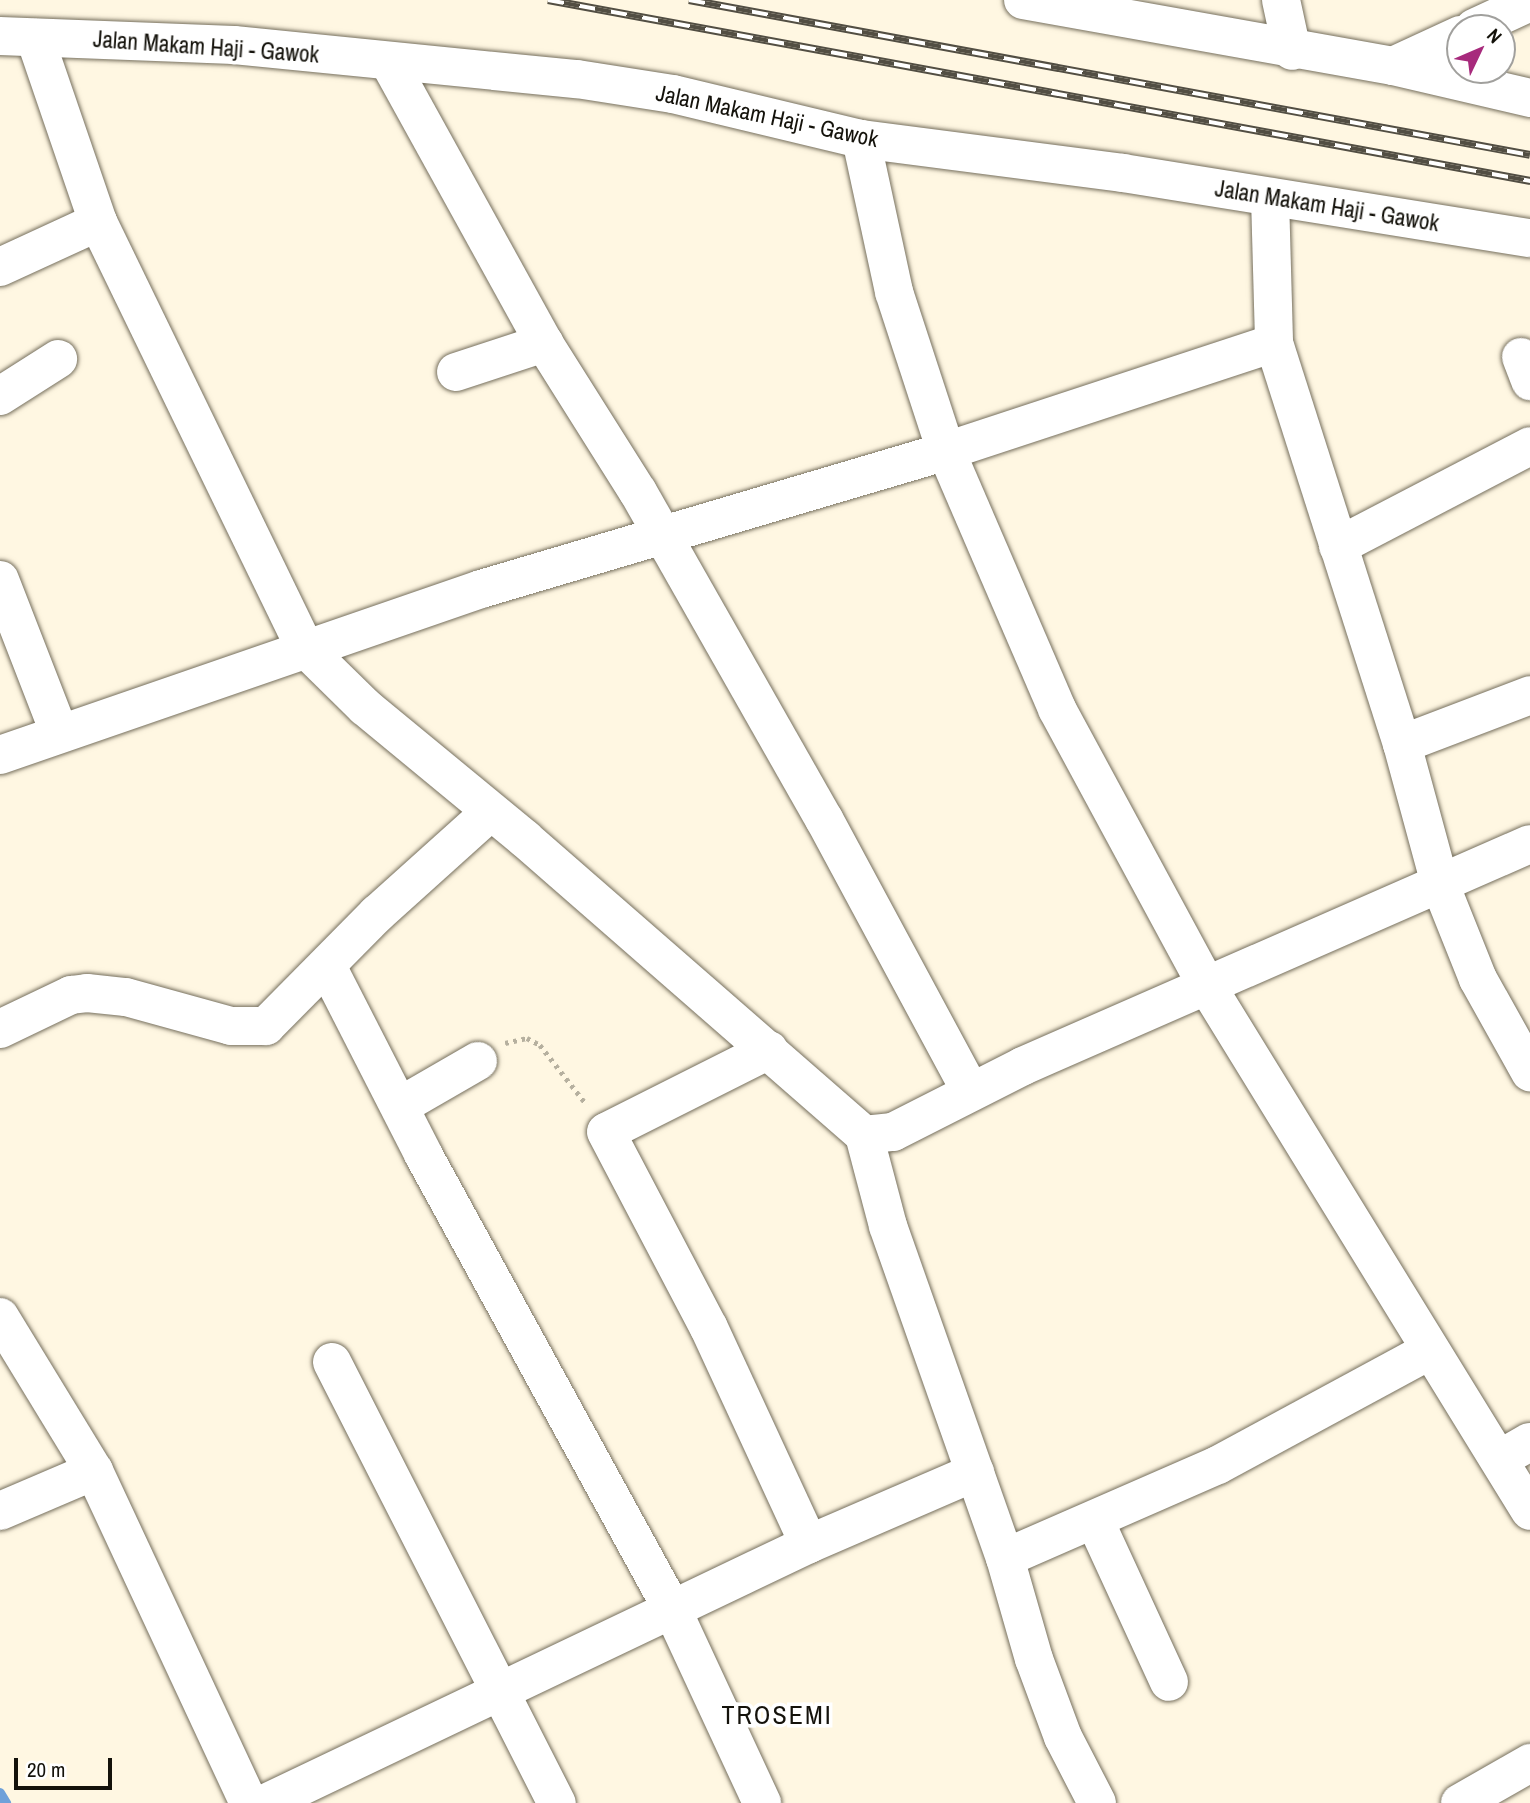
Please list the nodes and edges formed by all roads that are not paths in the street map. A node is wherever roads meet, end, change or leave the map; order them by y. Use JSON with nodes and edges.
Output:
{"nodes":[{"id":1,"x":1023,"y":0,"type":"edge"},
{"id":2,"x":1281,"y":0,"type":"edge"},
{"id":3,"x":1530,"y":2,"type":"edge"},
{"id":4,"x":1504,"y":14,"type":"edge"},
{"id":5,"x":18,"y":37,"type":"edge"},
{"id":6,"x":1446,"y":41,"type":"edge"},
{"id":7,"x":1292,"y":51,"type":"junction"},
{"id":8,"x":390,"y":64,"type":"junction"},
{"id":9,"x":1393,"y":66,"type":"junction"},
{"id":10,"x":1530,"y":98,"type":"edge"},
{"id":11,"x":861,"y":139,"type":"junction"},
{"id":12,"x":1270,"y":197,"type":"junction"},
{"id":13,"x":98,"y":222,"type":"junction"},
{"id":14,"x":1530,"y":238,"type":"edge"},
{"id":15,"x":0,"y":267,"type":"edge"},
{"id":16,"x":544,"y":343,"type":"junction"},
{"id":17,"x":1274,"y":343,"type":"junction"},
{"id":18,"x":58,"y":359,"type":"dead end"},
{"id":19,"x":456,"y":372,"type":"dead end"},
{"id":20,"x":0,"y":396,"type":"edge"},
{"id":21,"x":1530,"y":446,"type":"edge"},
{"id":22,"x":946,"y":451,"type":"junction"},
{"id":23,"x":663,"y":535,"type":"junction"},
{"id":24,"x":1338,"y":546,"type":"junction"},
{"id":25,"x":0,"y":580,"type":"edge"},
{"id":26,"x":304,"y":647,"type":"junction"},
{"id":27,"x":1530,"y":695,"type":"edge"},
{"id":28,"x":58,"y":732,"type":"junction"},
{"id":29,"x":1402,"y":744,"type":"junction"},
{"id":30,"x":0,"y":755,"type":"edge"},
{"id":31,"x":489,"y":813,"type":"junction"},
{"id":32,"x":1530,"y":845,"type":"edge"},
{"id":33,"x":1440,"y":884,"type":"junction"},
{"id":34,"x":327,"y":966,"type":"junction"},
{"id":35,"x":1207,"y":986,"type":"junction"},
{"id":36,"x":0,"y":1028,"type":"edge"},
{"id":37,"x":769,"y":1050,"type":"junction"},
{"id":38,"x":478,"y":1061,"type":"road end"},
{"id":39,"x":1530,"y":1073,"type":"edge"},
{"id":40,"x":970,"y":1090,"type":"junction"},
{"id":41,"x":400,"y":1106,"type":"junction"},
{"id":42,"x":863,"y":1135,"type":"junction"},
{"id":43,"x":0,"y":1317,"type":"edge"},
{"id":44,"x":1429,"y":1351,"type":"junction"},
{"id":45,"x":332,"y":1362,"type":"dead end"},
{"id":46,"x":1515,"y":1451,"type":"edge"},
{"id":47,"x":94,"y":1471,"type":"junction"},
{"id":48,"x":975,"y":1472,"type":"junction"},
{"id":49,"x":0,"y":1511,"type":"edge"},
{"id":50,"x":1530,"y":1511,"type":"edge"},
{"id":51,"x":1095,"y":1521,"type":"junction"},
{"id":52,"x":809,"y":1544,"type":"junction"},
{"id":53,"x":1005,"y":1559,"type":"junction"},
{"id":54,"x":672,"y":1609,"type":"junction"},
{"id":55,"x":1169,"y":1682,"type":"dead end"},
{"id":56,"x":501,"y":1689,"type":"junction"},
{"id":57,"x":1530,"y":1763,"type":"edge"},
{"id":58,"x":249,"y":1803,"type":"edge"},
{"id":59,"x":266,"y":1803,"type":"edge"},
{"id":60,"x":557,"y":1803,"type":"edge"},
{"id":61,"x":762,"y":1803,"type":"edge"},
{"id":62,"x":1097,"y":1803,"type":"edge"},
{"id":63,"x":1460,"y":1803,"type":"edge"}],
"edges":[{"from":1,"to":7,"type":"street"},
{"from":2,"to":7,"type":"street"},
{"from":3,"to":4,"type":"street"},
{"from":5,"to":8,"type":"street","name":"Jalan Makam Haji - Gawok"},
{"from":5,"to":13,"type":"street"},
{"from":6,"to":9,"type":"street"},
{"from":7,"to":9,"type":"street"},
{"from":8,"to":11,"type":"street","name":"Jalan Makam Haji - Gawok"},
{"from":8,"to":16,"type":"street"},
{"from":9,"to":10,"type":"street"},
{"from":11,"to":12,"type":"street","name":"Jalan Makam Haji - Gawok"},
{"from":11,"to":22,"type":"street"},
{"from":12,"to":14,"type":"street","name":"Jalan Makam Haji - Gawok"},
{"from":12,"to":17,"type":"street"},
{"from":13,"to":15,"type":"street"},
{"from":13,"to":26,"type":"street"},
{"from":16,"to":19,"type":"street"},
{"from":16,"to":23,"type":"street"},
{"from":17,"to":22,"type":"street"},
{"from":17,"to":24,"type":"street"},
{"from":18,"to":20,"type":"street"},
{"from":21,"to":24,"type":"street"},
{"from":22,"to":23,"type":"street"},
{"from":22,"to":35,"type":"street"},
{"from":23,"to":26,"type":"street"},
{"from":23,"to":40,"type":"street"},
{"from":24,"to":29,"type":"street"},
{"from":25,"to":28,"type":"street"},
{"from":26,"to":28,"type":"street"},
{"from":26,"to":31,"type":"street"},
{"from":27,"to":29,"type":"street"},
{"from":28,"to":30,"type":"street"},
{"from":29,"to":33,"type":"street"},
{"from":31,"to":34,"type":"street"},
{"from":31,"to":37,"type":"street"},
{"from":32,"to":33,"type":"street"},
{"from":33,"to":35,"type":"street"},
{"from":33,"to":39,"type":"street"},
{"from":34,"to":36,"type":"street"},
{"from":34,"to":41,"type":"street"},
{"from":35,"to":40,"type":"street"},
{"from":35,"to":44,"type":"street"},
{"from":37,"to":42,"type":"street"},
{"from":37,"to":52,"type":"street"},
{"from":38,"to":41,"type":"street"},
{"from":40,"to":42,"type":"street"},
{"from":41,"to":54,"type":"street"},
{"from":42,"to":48,"type":"street"},
{"from":43,"to":47,"type":"street"},
{"from":44,"to":46,"type":"street"},
{"from":44,"to":51,"type":"street"},
{"from":45,"to":56,"type":"street"},
{"from":46,"to":50,"type":"street"},
{"from":47,"to":49,"type":"street"},
{"from":47,"to":58,"type":"street"},
{"from":48,"to":52,"type":"street"},
{"from":48,"to":53,"type":"street"},
{"from":51,"to":53,"type":"street"},
{"from":51,"to":55,"type":"street"},
{"from":52,"to":54,"type":"street"},
{"from":53,"to":62,"type":"street"},
{"from":54,"to":56,"type":"street"},
{"from":54,"to":61,"type":"street"},
{"from":56,"to":59,"type":"street"},
{"from":56,"to":60,"type":"street"},
{"from":57,"to":63,"type":"street"}]}
